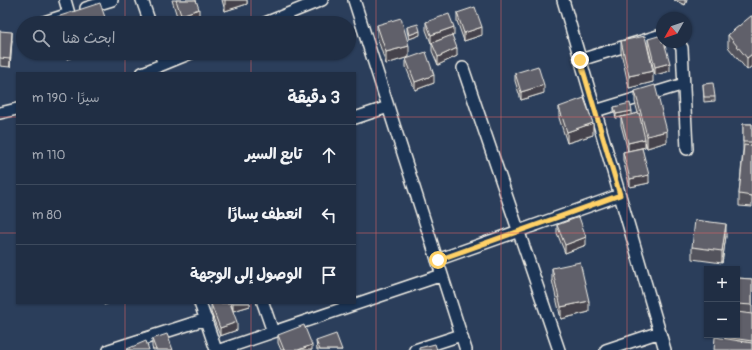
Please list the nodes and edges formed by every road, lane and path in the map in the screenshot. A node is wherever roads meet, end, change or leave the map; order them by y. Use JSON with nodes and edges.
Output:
{"nodes":[{"id":1,"x":65,"y":0,"type":"edge"},
{"id":2,"x":112,"y":0,"type":"edge"},
{"id":3,"x":142,"y":0,"type":"edge"},
{"id":4,"x":322,"y":0,"type":"edge"},
{"id":5,"x":354,"y":0,"type":"edge"},
{"id":6,"x":563,"y":0,"type":"edge"},
{"id":7,"x":68,"y":14,"type":"junction"},
{"id":8,"x":62,"y":16,"type":"edge"},
{"id":9,"x":148,"y":16,"type":"edge"},
{"id":10,"x":282,"y":16,"type":"edge"},
{"id":11,"x":656,"y":37,"type":"edge"},
{"id":12,"x":682,"y":48,"type":"edge"},
{"id":13,"x":163,"y":60,"type":"edge"},
{"id":14,"x":174,"y":60,"type":"edge"},
{"id":15,"x":580,"y":60,"type":"junction"},
{"id":16,"x":164,"y":64,"type":"junction"},
{"id":17,"x":464,"y":68,"type":"dead end"},
{"id":18,"x":144,"y":72,"type":"edge"},
{"id":19,"x":684,"y":84,"type":"junction"},
{"id":20,"x":388,"y":107,"type":"junction"},
{"id":21,"x":16,"y":109,"type":"edge"},
{"id":22,"x":595,"y":111,"type":"junction"},
{"id":23,"x":0,"y":113,"type":"edge"},
{"id":24,"x":356,"y":118,"type":"edge"},
{"id":25,"x":687,"y":149,"type":"dead end"},
{"id":26,"x":620,"y":195,"type":"junction"},
{"id":27,"x":519,"y":231,"type":"junction"},
{"id":28,"x":438,"y":260,"type":"junction"},
{"id":29,"x":442,"y":275,"type":"junction"},
{"id":30,"x":200,"y":304,"type":"edge"},
{"id":31,"x":263,"y":304,"type":"edge"},
{"id":32,"x":206,"y":319,"type":"junction"},
{"id":33,"x":273,"y":332,"type":"junction"},
{"id":34,"x":660,"y":332,"type":"junction"},
{"id":35,"x":462,"y":335,"type":"junction"},
{"id":36,"x":109,"y":350,"type":"edge"},
{"id":37,"x":216,"y":350,"type":"edge"},
{"id":38,"x":220,"y":350,"type":"edge"},
{"id":39,"x":415,"y":350,"type":"edge"},
{"id":40,"x":466,"y":350,"type":"edge"},
{"id":41,"x":559,"y":350,"type":"edge"},
{"id":42,"x":606,"y":350,"type":"edge"},
{"id":43,"x":665,"y":350,"type":"edge"}],
"edges":[{"from":1,"to":7,"type":"street"},
{"from":2,"to":7,"type":"street"},
{"from":3,"to":9,"type":"street"},
{"from":4,"to":10,"type":"street"},
{"from":5,"to":20,"type":"street"},
{"from":6,"to":15,"type":"street"},
{"from":7,"to":8,"type":"street"},
{"from":11,"to":15,"type":"street"},
{"from":12,"to":19,"type":"street"},
{"from":13,"to":16,"type":"street"},
{"from":14,"to":16,"type":"street"},
{"from":15,"to":22,"type":"street"},
{"from":16,"to":18,"type":"street"},
{"from":17,"to":27,"type":"street"},
{"from":19,"to":22,"type":"street"},
{"from":19,"to":25,"type":"street"},
{"from":20,"to":24,"type":"street"},
{"from":20,"to":28,"type":"street"},
{"from":21,"to":23,"type":"street"},
{"from":22,"to":26,"type":"street"},
{"from":26,"to":27,"type":"street"},
{"from":26,"to":34,"type":"street"},
{"from":27,"to":28,"type":"street"},
{"from":27,"to":41,"type":"street"},
{"from":28,"to":29,"type":"street"},
{"from":29,"to":33,"type":"street"},
{"from":29,"to":35,"type":"street"},
{"from":30,"to":32,"type":"street"},
{"from":31,"to":33,"type":"street"},
{"from":32,"to":36,"type":"street"},
{"from":32,"to":37,"type":"street"},
{"from":33,"to":38,"type":"street"},
{"from":34,"to":42,"type":"street"},
{"from":34,"to":43,"type":"street"},
{"from":35,"to":39,"type":"street"},
{"from":35,"to":40,"type":"street"}]}
